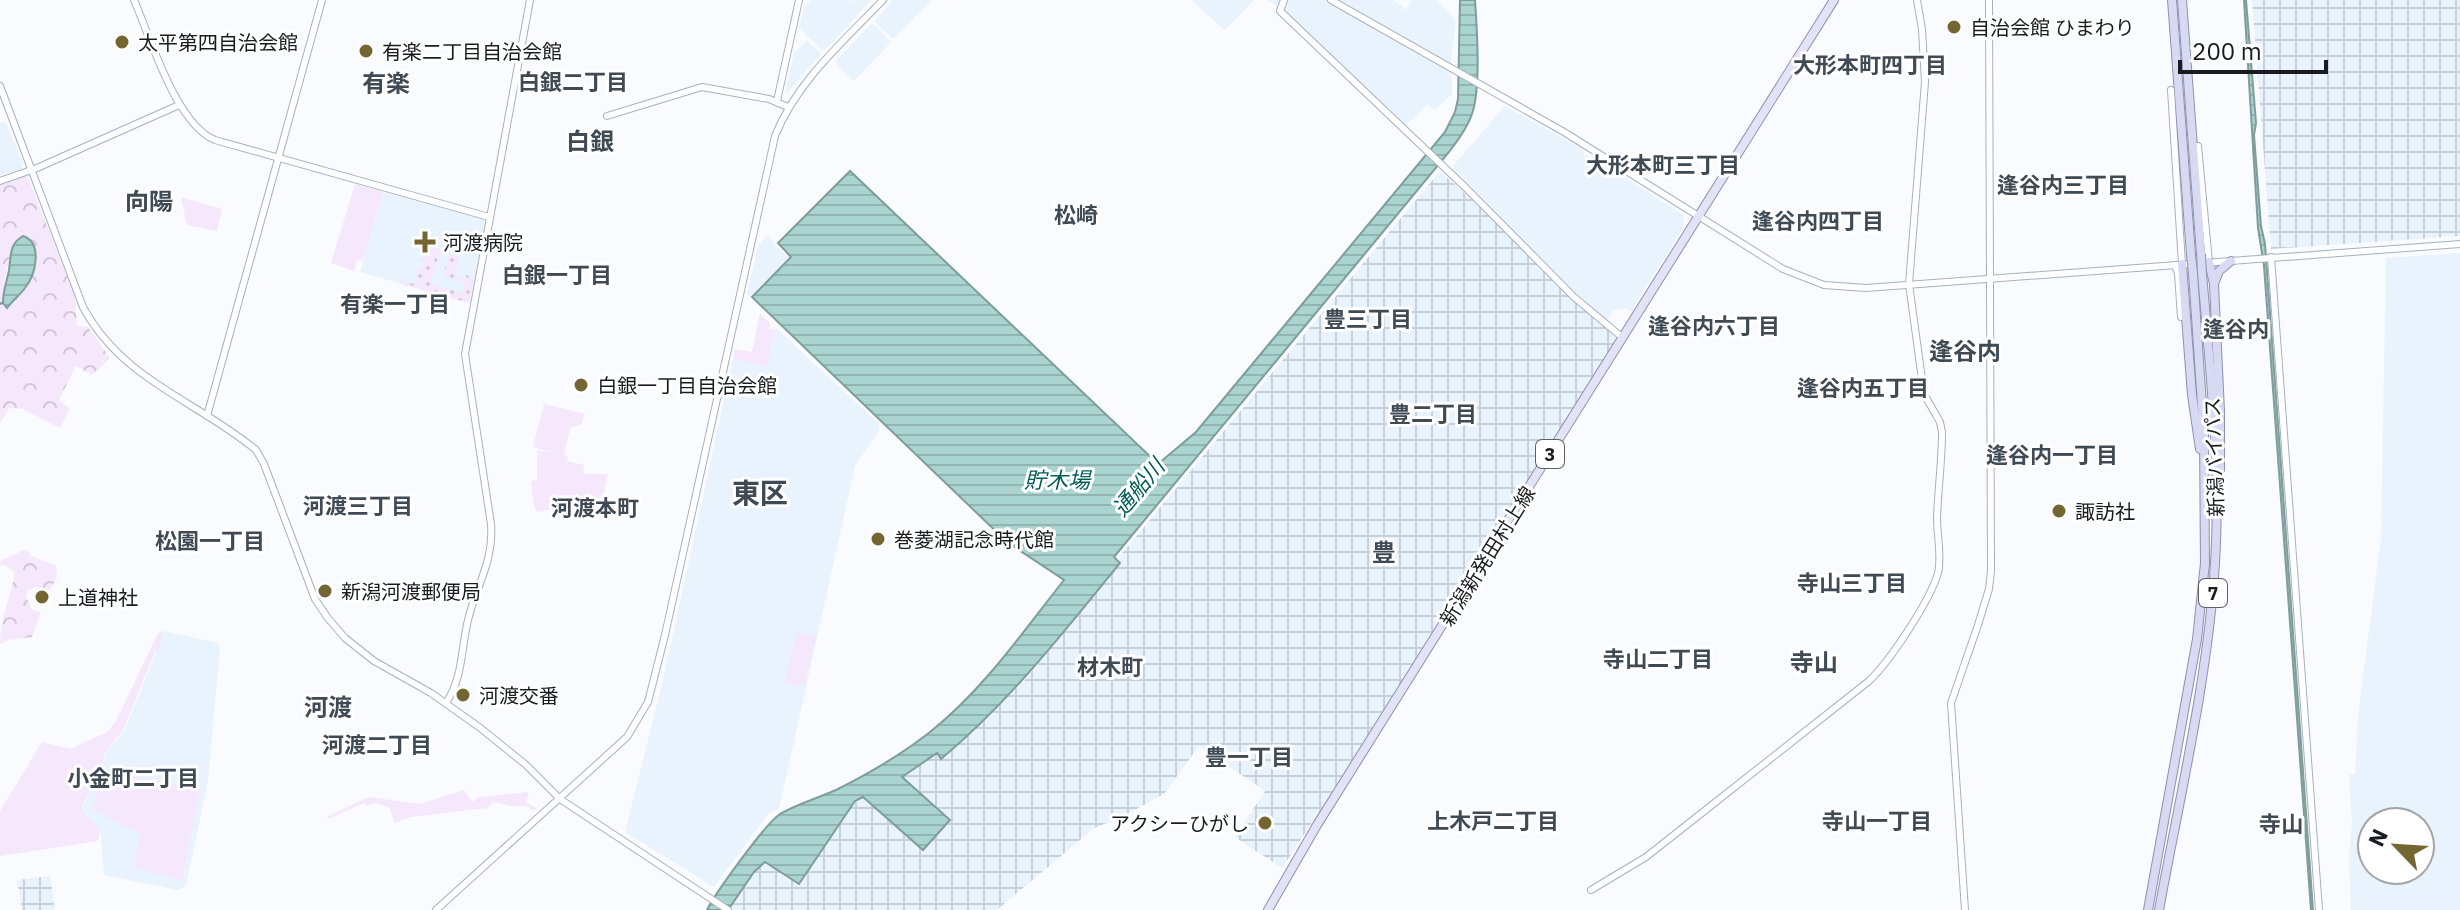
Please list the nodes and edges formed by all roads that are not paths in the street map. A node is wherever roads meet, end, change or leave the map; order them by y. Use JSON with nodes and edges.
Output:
{"nodes":[{"id":1,"x":134,"y":0,"type":"edge"},
{"id":2,"x":322,"y":0,"type":"edge"},
{"id":3,"x":530,"y":0,"type":"edge"},
{"id":4,"x":799,"y":0,"type":"edge"},
{"id":5,"x":883,"y":0,"type":"edge"},
{"id":6,"x":1284,"y":0,"type":"edge"},
{"id":7,"x":1331,"y":0,"type":"edge"},
{"id":8,"x":1834,"y":0,"type":"edge"},
{"id":9,"x":1917,"y":0,"type":"edge"},
{"id":10,"x":1989,"y":0,"type":"edge"},
{"id":11,"x":2172,"y":0,"type":"edge"},
{"id":12,"x":2182,"y":0,"type":"edge"},
{"id":13,"x":0,"y":86,"type":"edge"},
{"id":14,"x":2171,"y":90,"type":"dead end"},
{"id":15,"x":777,"y":101,"type":"junction"},
{"id":16,"x":179,"y":105,"type":"junction"},
{"id":17,"x":788,"y":107,"type":"junction"},
{"id":18,"x":607,"y":116,"type":"dead end"},
{"id":19,"x":2198,"y":146,"type":"dead end"},
{"id":20,"x":278,"y":158,"type":"junction"},
{"id":21,"x":31,"y":170,"type":"junction"},
{"id":22,"x":0,"y":181,"type":"edge"},
{"id":23,"x":489,"y":217,"type":"junction"},
{"id":24,"x":1699,"y":218,"type":"junction"},
{"id":25,"x":2460,"y":244,"type":"edge"},
{"id":26,"x":2196,"y":255,"type":"junction"},
{"id":27,"x":2271,"y":257,"type":"junction"},
{"id":28,"x":2231,"y":261,"type":"junction"},
{"id":29,"x":2209,"y":262,"type":"junction"},
{"id":30,"x":2178,"y":264,"type":"junction"},
{"id":31,"x":2198,"y":273,"type":"junction"},
{"id":32,"x":1990,"y":278,"type":"junction"},
{"id":33,"x":1909,"y":284,"type":"junction"},
{"id":34,"x":2214,"y":284,"type":"junction"},
{"id":35,"x":2181,"y":317,"type":"dead end"},
{"id":36,"x":1623,"y":338,"type":"junction"},
{"id":37,"x":207,"y":416,"type":"junction"},
{"id":38,"x":2206,"y":494,"type":"junction"},
{"id":39,"x":2217,"y":509,"type":"junction"},
{"id":40,"x":446,"y":703,"type":"junction"},
{"id":41,"x":560,"y":799,"type":"junction"},
{"id":42,"x":1591,"y":890,"type":"dead end"},
{"id":43,"x":436,"y":910,"type":"edge"},
{"id":44,"x":728,"y":910,"type":"edge"},
{"id":45,"x":1268,"y":910,"type":"edge"},
{"id":46,"x":1965,"y":910,"type":"edge"},
{"id":47,"x":2148,"y":910,"type":"edge"},
{"id":48,"x":2159,"y":910,"type":"edge"},
{"id":49,"x":2319,"y":910,"type":"edge"}],
"edges":[{"from":1,"to":16,"type":"street"},
{"from":2,"to":20,"type":"street"},
{"from":3,"to":23,"type":"street"},
{"from":4,"to":15,"type":"street"},
{"from":5,"to":17,"type":"street"},
{"from":6,"to":36,"type":"street"},
{"from":7,"to":24,"type":"street"},
{"from":8,"to":24,"type":"main road","name":"新潟新発田村上線","number":"3"},
{"from":9,"to":33,"type":"street"},
{"from":10,"to":32,"type":"street"},
{"from":11,"to":26,"type":"highway","name":"新潟バイパス","number":"7"},
{"from":12,"to":26,"type":"highway","name":"新潟バイパス","number":"7"},
{"from":13,"to":21,"type":"street"},
{"from":14,"to":30,"type":"street"},
{"from":15,"to":17,"type":"street"},
{"from":15,"to":18,"type":"street"},
{"from":16,"to":20,"type":"street"},
{"from":16,"to":21,"type":"street"},
{"from":17,"to":41,"type":"street"},
{"from":19,"to":29,"type":"street"},
{"from":20,"to":23,"type":"street"},
{"from":20,"to":37,"type":"street"},
{"from":21,"to":22,"type":"street"},
{"from":21,"to":37,"type":"street"},
{"from":23,"to":40,"type":"street"},
{"from":24,"to":33,"type":"street"},
{"from":24,"to":36,"type":"main road","name":"新潟新発田村上線","number":"3"},
{"from":25,"to":27,"type":"street"},
{"from":26,"to":31,"type":"highway","name":"新潟バイパス","number":"7","bridge":true},
{"from":27,"to":28,"type":"street"},
{"from":27,"to":49,"type":"street"},
{"from":28,"to":29,"type":"street"},
{"from":28,"to":34,"type":"highway"},
{"from":29,"to":30,"type":"street"},
{"from":29,"to":34,"type":"highway"},
{"from":30,"to":32,"type":"street"},
{"from":30,"to":35,"type":"street"},
{"from":30,"to":38,"type":"highway"},
{"from":31,"to":38,"type":"highway","name":"新潟バイパス","number":"7"},
{"from":31,"to":39,"type":"highway","name":"新潟バイパス","number":"7"},
{"from":32,"to":33,"type":"street"},
{"from":32,"to":46,"type":"street"},
{"from":33,"to":42,"type":"street"},
{"from":34,"to":39,"type":"highway"},
{"from":36,"to":45,"type":"main road","name":"新潟新発田村上線","number":"3"},
{"from":37,"to":40,"type":"street"},
{"from":38,"to":47,"type":"highway","name":"新潟バイパス","number":"7"},
{"from":39,"to":48,"type":"highway","name":"新潟バイパス","number":"7"},
{"from":40,"to":41,"type":"street"},
{"from":41,"to":43,"type":"street"},
{"from":41,"to":44,"type":"street"}]}
